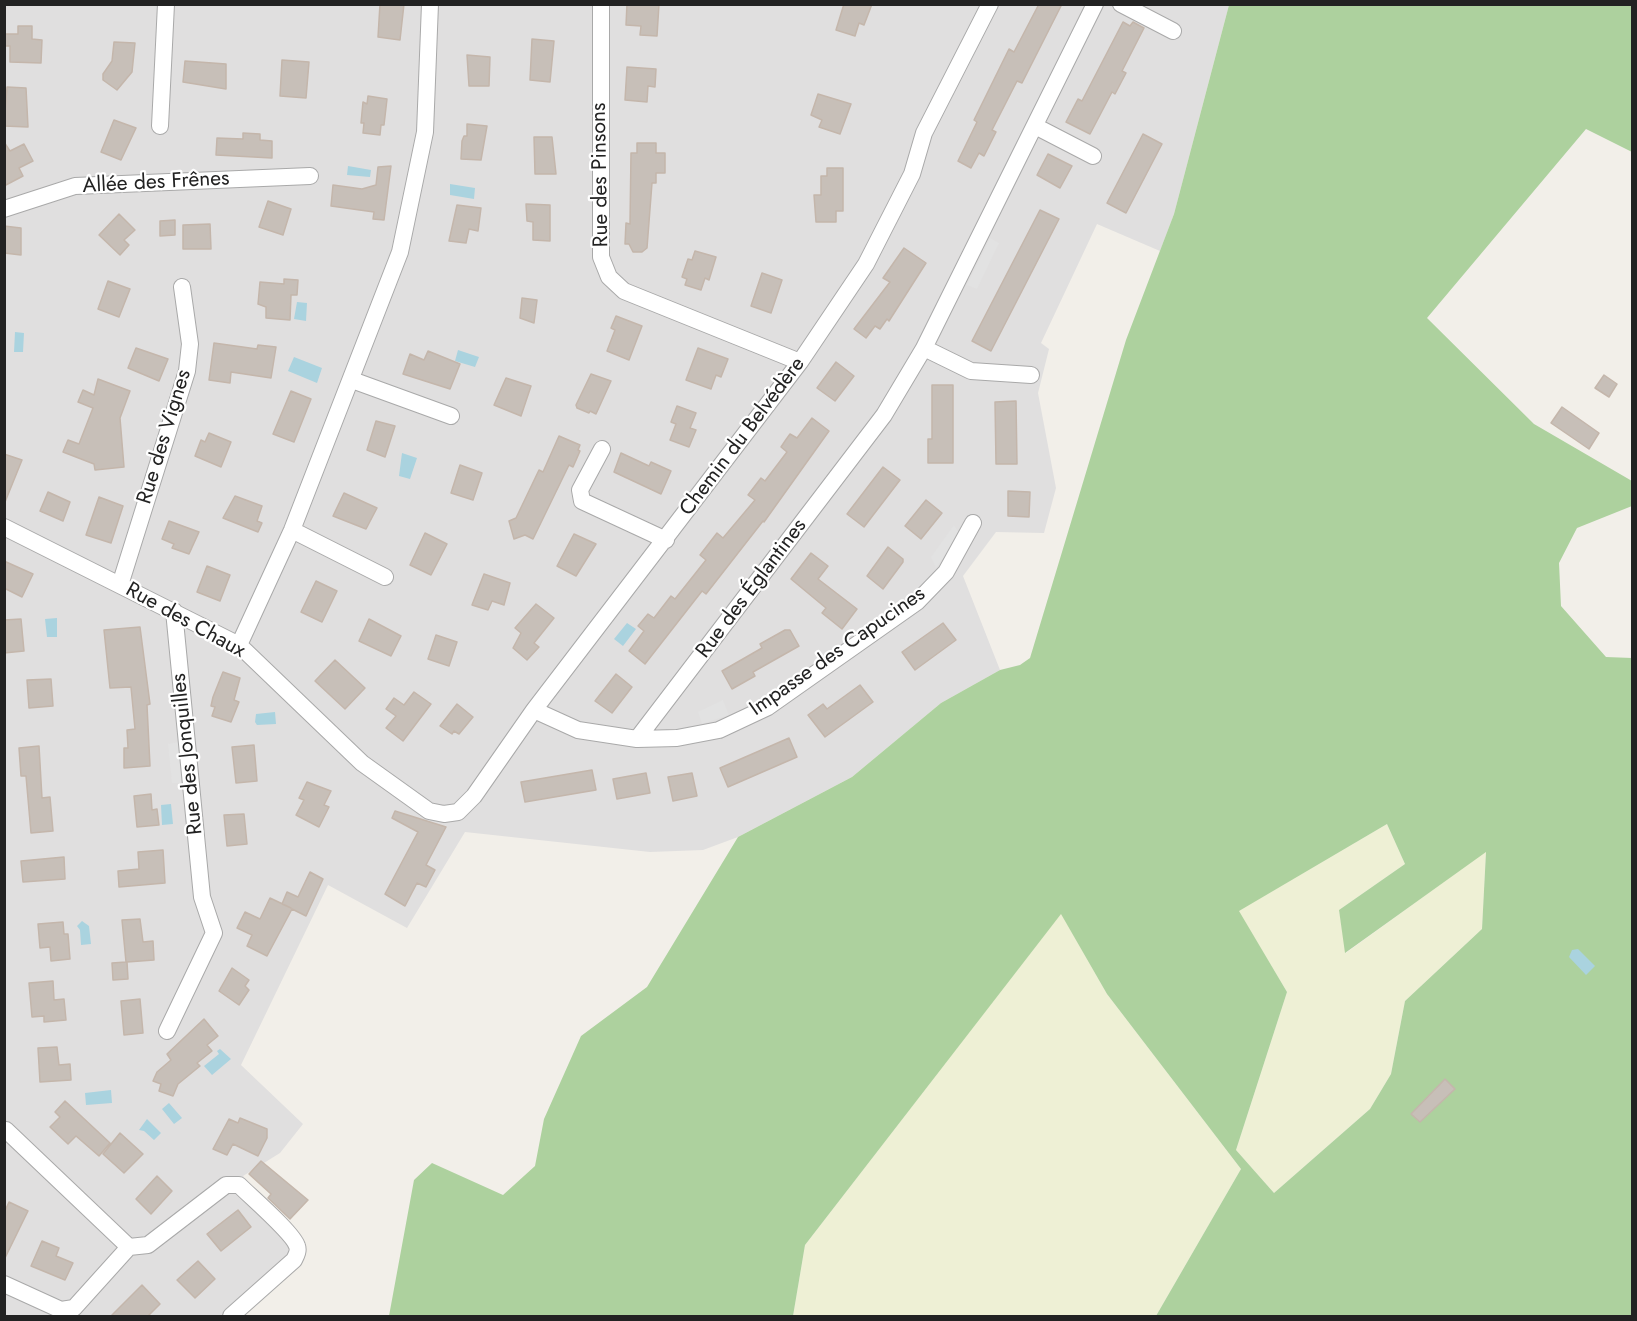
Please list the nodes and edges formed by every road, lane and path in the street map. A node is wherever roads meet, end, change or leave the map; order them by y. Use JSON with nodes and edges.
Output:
{"nodes":[{"id":1,"x":166,"y":4,"type":"edge"},
{"id":2,"x":430,"y":4,"type":"edge"},
{"id":3,"x":601,"y":4,"type":"edge"},
{"id":4,"x":990,"y":4,"type":"edge"},
{"id":5,"x":1095,"y":4,"type":"edge"},
{"id":6,"x":1121,"y":4,"type":"edge"},
{"id":7,"x":1173,"y":31,"type":"dead end"},
{"id":8,"x":160,"y":126,"type":"dead end"},
{"id":9,"x":1035,"y":126,"type":"junction"},
{"id":10,"x":1093,"y":156,"type":"dead end"},
{"id":11,"x":310,"y":176,"type":"dead end"},
{"id":12,"x":4,"y":209,"type":"edge"},
{"id":13,"x":182,"y":287,"type":"dead end"},
{"id":14,"x":924,"y":348,"type":"junction"},
{"id":15,"x":800,"y":362,"type":"junction"},
{"id":16,"x":1031,"y":375,"type":"dead end"},
{"id":17,"x":352,"y":380,"type":"junction"},
{"id":18,"x":451,"y":416,"type":"dead end"},
{"id":19,"x":602,"y":449,"type":"dead end"},
{"id":20,"x":973,"y":523,"type":"dead end"},
{"id":21,"x":4,"y":527,"type":"edge"},
{"id":22,"x":292,"y":530,"type":"junction"},
{"id":23,"x":666,"y":540,"type":"junction"},
{"id":24,"x":385,"y":577,"type":"dead end"},
{"id":25,"x":120,"y":585,"type":"junction"},
{"id":26,"x":174,"y":611,"type":"junction"},
{"id":27,"x":239,"y":645,"type":"junction"},
{"id":28,"x":534,"y":710,"type":"junction"},
{"id":29,"x":637,"y":739,"type":"junction"},
{"id":30,"x":429,"y":811,"type":"joint"},
{"id":31,"x":167,"y":1031,"type":"dead end"},
{"id":32,"x":5,"y":1126,"type":"edge"},
{"id":33,"x":129,"y":1246,"type":"junction"},
{"id":34,"x":4,"y":1284,"type":"edge"},
{"id":35,"x":231,"y":1317,"type":"edge"}],
"edges":[{"from":1,"to":8,"type":"street"},
{"from":2,"to":17,"type":"street"},
{"from":3,"to":15,"type":"street","name":"Rue des Pinsons"},
{"from":4,"to":15,"type":"street","name":"Chemin du Belvédère"},
{"from":5,"to":9,"type":"street","name":"Rue des Églantines"},
{"from":6,"to":7,"type":"street"},
{"from":9,"to":10,"type":"street"},
{"from":9,"to":14,"type":"street","name":"Rue des Églantines"},
{"from":11,"to":12,"type":"street","name":"Allée des Frênes"},
{"from":13,"to":25,"type":"street","name":"Rue des Vignes"},
{"from":14,"to":16,"type":"street"},
{"from":14,"to":29,"type":"street","name":"Rue des Églantines"},
{"from":15,"to":23,"type":"street","name":"Chemin du Belvédère"},
{"from":17,"to":18,"type":"street"},
{"from":17,"to":22,"type":"street"},
{"from":19,"to":23,"type":"street"},
{"from":20,"to":29,"type":"street","name":"Impasse des Capucines"},
{"from":21,"to":25,"type":"street","name":"Rue des Chaux"},
{"from":22,"to":24,"type":"street"},
{"from":22,"to":27,"type":"street"},
{"from":23,"to":28,"type":"street","name":"Chemin du Belvédère"},
{"from":25,"to":26,"type":"street","name":"Rue des Chaux"},
{"from":26,"to":27,"type":"street","name":"Rue des Chaux"},
{"from":26,"to":31,"type":"street","name":"Rue des Jonquilles"},
{"from":27,"to":30,"type":"street","name":"Rue des Chaux"},
{"from":28,"to":29,"type":"street"},
{"from":28,"to":30,"type":"street","name":"Chemin du Belvédère"},
{"from":32,"to":33,"type":"street"},
{"from":33,"to":34,"type":"street"},
{"from":33,"to":35,"type":"street"}]}
